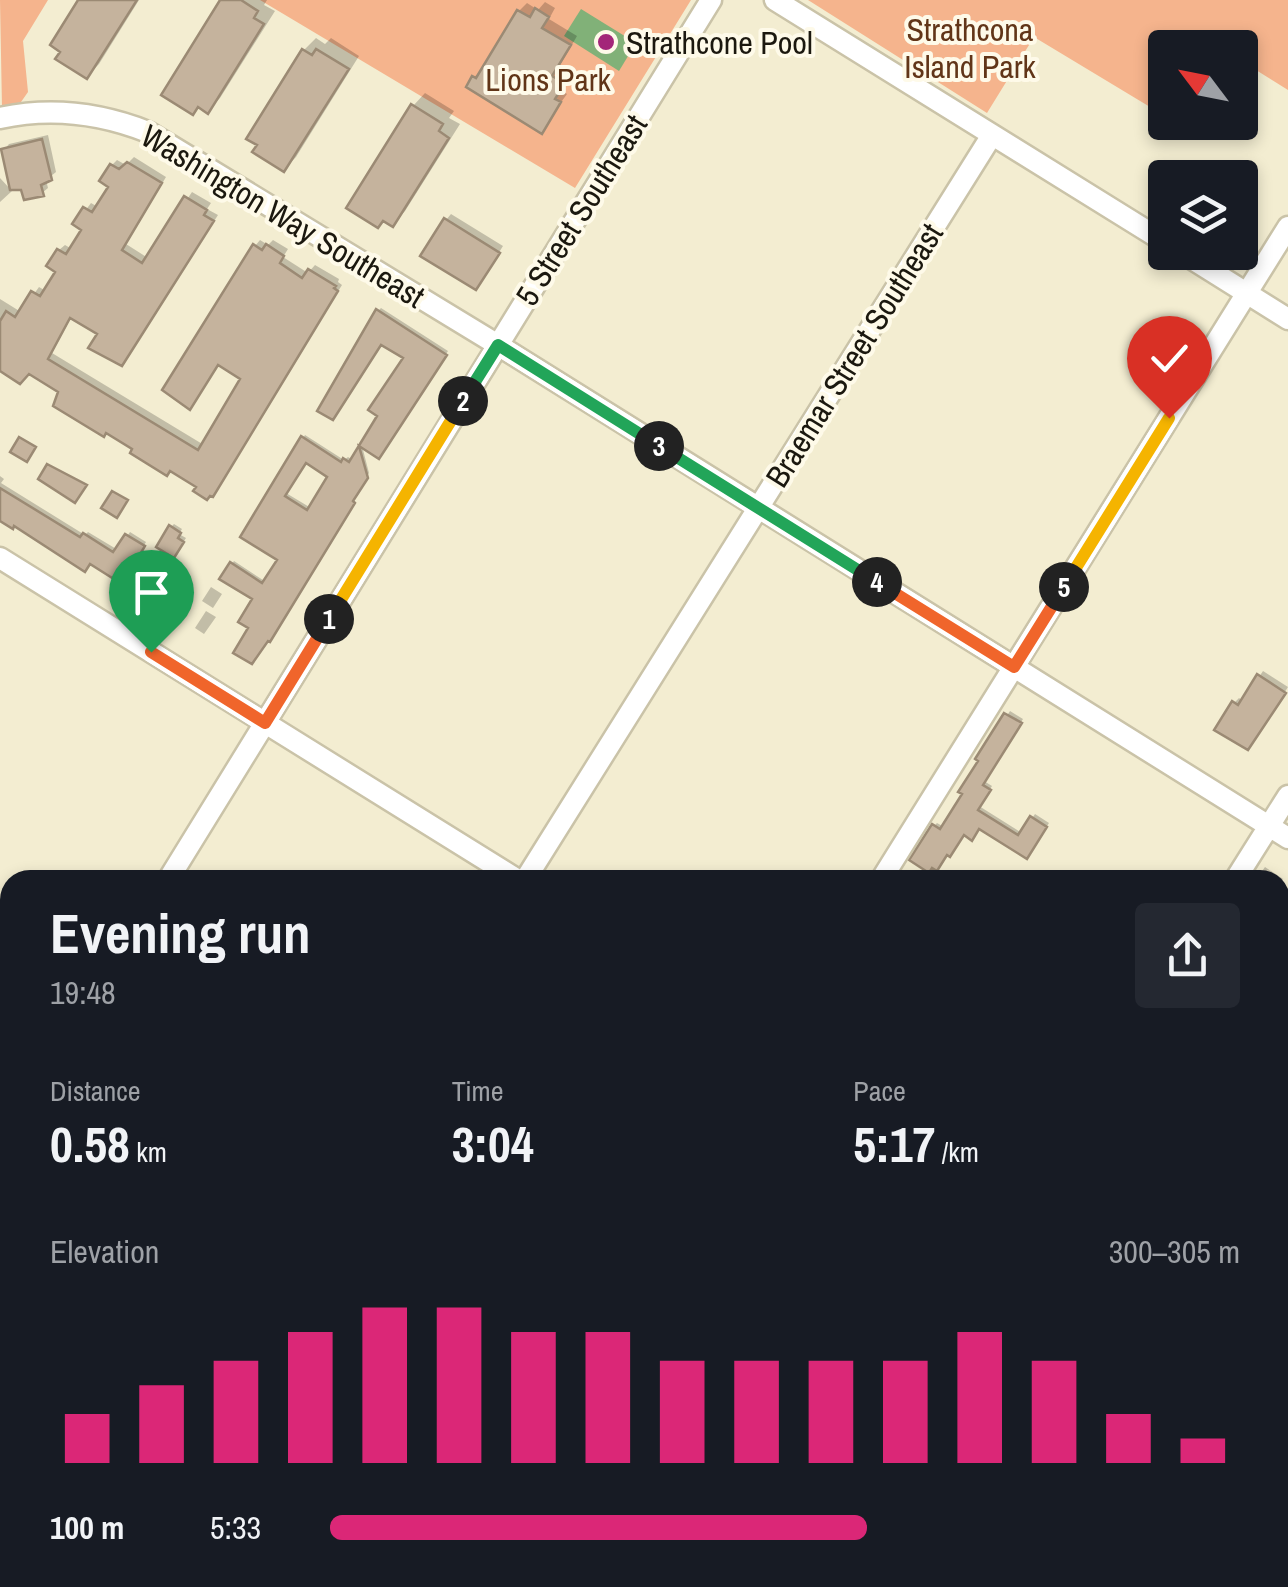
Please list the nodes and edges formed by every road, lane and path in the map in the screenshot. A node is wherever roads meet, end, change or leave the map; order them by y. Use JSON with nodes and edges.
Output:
{"nodes":[{"id":1,"x":711,"y":0,"type":"edge"},
{"id":2,"x":776,"y":0,"type":"edge"},
{"id":3,"x":0,"y":118,"type":"edge"},
{"id":4,"x":992,"y":135,"type":"junction"},
{"id":5,"x":1288,"y":228,"type":"edge"},
{"id":6,"x":1148,"y":231,"type":"edge"},
{"id":7,"x":1210,"y":270,"type":"edge"},
{"id":8,"x":1247,"y":293,"type":"junction"},
{"id":9,"x":1288,"y":319,"type":"edge"},
{"id":10,"x":498,"y":345,"type":"junction"},
{"id":11,"x":758,"y":508,"type":"junction"},
{"id":12,"x":4,"y":568,"type":"edge"},
{"id":13,"x":1014,"y":667,"type":"junction"},
{"id":14,"x":265,"y":723,"type":"junction"},
{"id":15,"x":1288,"y":796,"type":"edge"},
{"id":16,"x":1269,"y":826,"type":"junction"},
{"id":17,"x":1288,"y":838,"type":"edge"},
{"id":18,"x":174,"y":870,"type":"edge"},
{"id":19,"x":506,"y":870,"type":"edge"},
{"id":20,"x":528,"y":870,"type":"edge"},
{"id":21,"x":887,"y":870,"type":"edge"},
{"id":22,"x":1242,"y":870,"type":"edge"}],
"edges":[{"from":1,"to":10,"type":"street","name":"5 Street Southeast"},
{"from":2,"to":4,"type":"street"},
{"from":3,"to":10,"type":"street","name":"Washington Way Southeast"},
{"from":4,"to":6,"type":"street"},
{"from":4,"to":11,"type":"street","name":"Braemar Street Southeast"},
{"from":5,"to":8,"type":"street"},
{"from":7,"to":8,"type":"street"},
{"from":8,"to":9,"type":"street"},
{"from":8,"to":13,"type":"street"},
{"from":10,"to":11,"type":"street","name":"Washington Way Southeast"},
{"from":10,"to":14,"type":"street","name":"5 Street Southeast"},
{"from":11,"to":13,"type":"street","name":"Washington Way Southeast"},
{"from":11,"to":20,"type":"street","name":"Braemar Street Southeast"},
{"from":12,"to":14,"type":"street"},
{"from":13,"to":16,"type":"street","name":"Washington Way Southeast"},
{"from":13,"to":21,"type":"street"},
{"from":14,"to":18,"type":"street","name":"5 Street Southeast"},
{"from":14,"to":19,"type":"street"},
{"from":15,"to":16,"type":"street"},
{"from":16,"to":17,"type":"street","name":"Washington Way Southeast"},
{"from":16,"to":22,"type":"street"}]}
